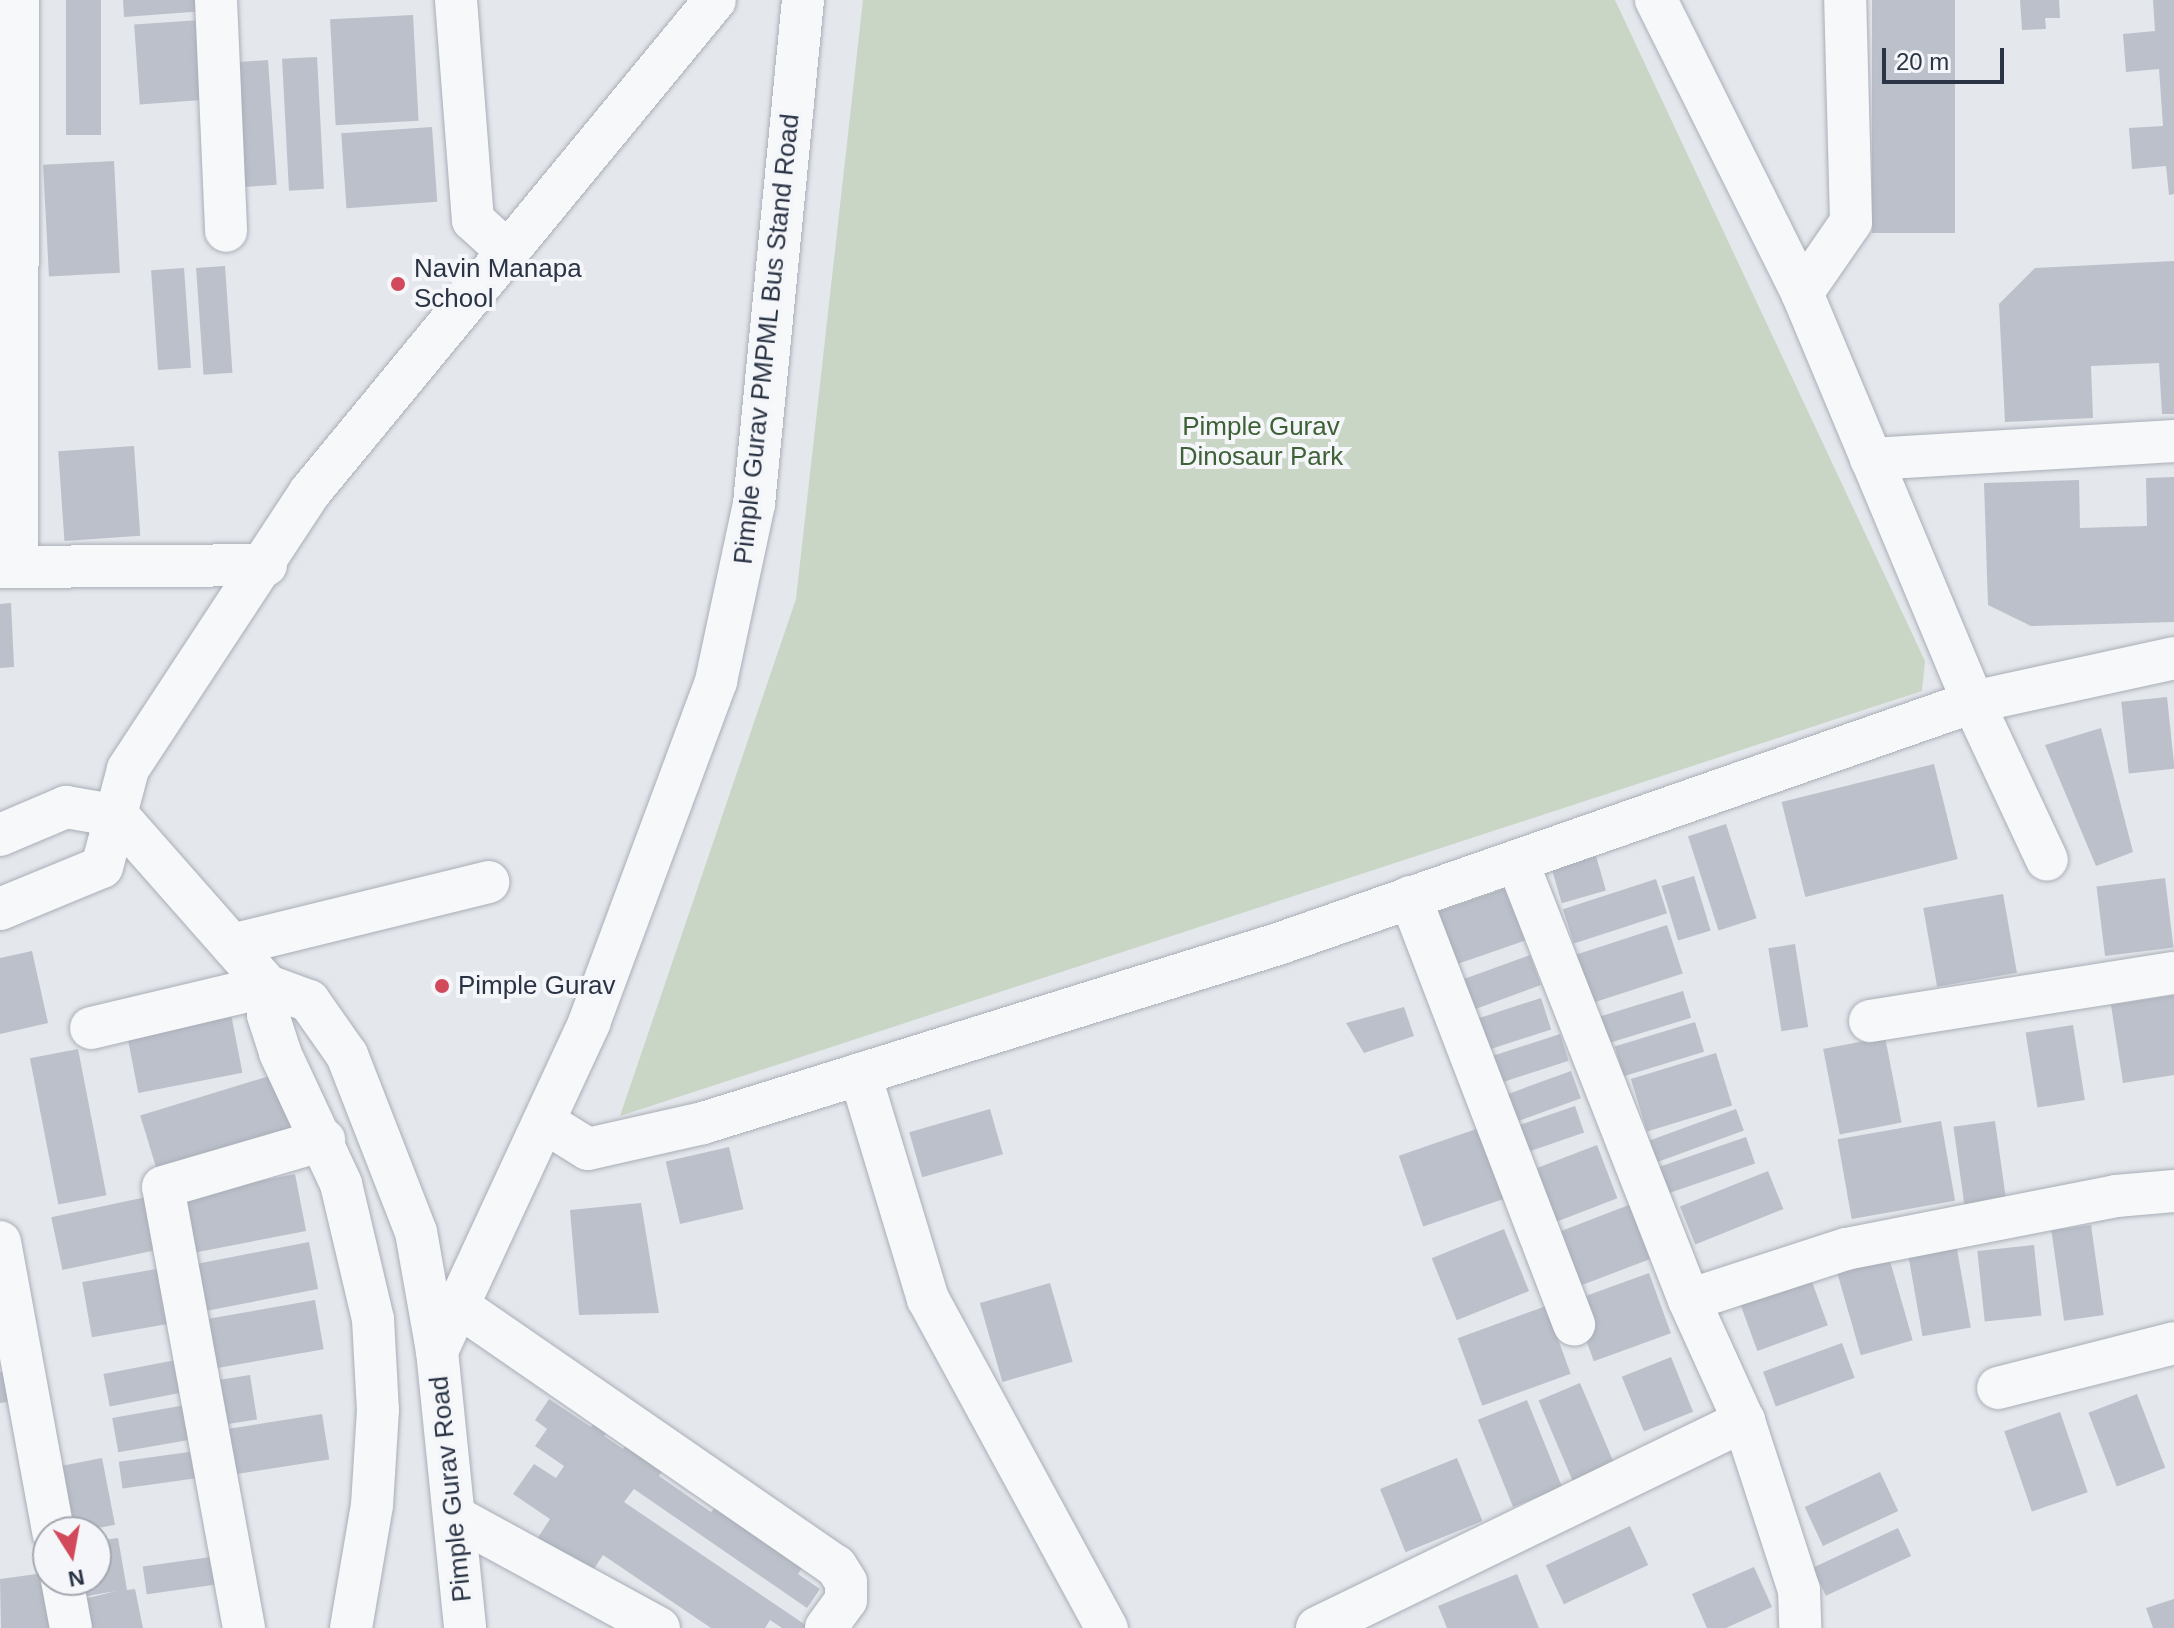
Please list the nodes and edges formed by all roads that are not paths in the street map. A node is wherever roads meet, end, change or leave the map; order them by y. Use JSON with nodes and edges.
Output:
{"nodes":[{"id":1,"x":18,"y":0,"type":"edge"},
{"id":2,"x":216,"y":0,"type":"edge"},
{"id":3,"x":456,"y":0,"type":"edge"},
{"id":4,"x":715,"y":0,"type":"edge"},
{"id":5,"x":803,"y":0,"type":"edge"},
{"id":6,"x":1656,"y":0,"type":"edge"},
{"id":7,"x":1845,"y":0,"type":"edge"},
{"id":8,"x":226,"y":231,"type":"dead end"},
{"id":9,"x":508,"y":252,"type":"junction"},
{"id":10,"x":1802,"y":293,"type":"junction"},
{"id":11,"x":2174,"y":441,"type":"edge"},
{"id":12,"x":1871,"y":459,"type":"junction"},
{"id":13,"x":266,"y":565,"type":"junction"},
{"id":14,"x":9,"y":567,"type":"edge"},
{"id":15,"x":2174,"y":658,"type":"edge"},
{"id":16,"x":1973,"y":702,"type":"junction"},
{"id":17,"x":118,"y":816,"type":"junction"},
{"id":18,"x":0,"y":835,"type":"edge"},
{"id":19,"x":2047,"y":860,"type":"dead end"},
{"id":20,"x":1517,"y":861,"type":"junction"},
{"id":21,"x":488,"y":882,"type":"dead end"},
{"id":22,"x":1410,"y":897,"type":"junction"},
{"id":23,"x":0,"y":909,"type":"edge"},
{"id":24,"x":232,"y":945,"type":"junction"},
{"id":25,"x":2174,"y":973,"type":"edge"},
{"id":26,"x":268,"y":986,"type":"junction"},
{"id":27,"x":1870,"y":1021,"type":"dead end"},
{"id":28,"x":91,"y":1028,"type":"dead end"},
{"id":29,"x":860,"y":1074,"type":"junction"},
{"id":30,"x":546,"y":1123,"type":"junction"},
{"id":31,"x":324,"y":1140,"type":"junction"},
{"id":32,"x":2174,"y":1191,"type":"edge"},
{"id":33,"x":0,"y":1242,"type":"edge"},
{"id":34,"x":1689,"y":1300,"type":"junction"},
{"id":35,"x":457,"y":1305,"type":"junction"},
{"id":36,"x":1574,"y":1325,"type":"dead end"},
{"id":37,"x":2174,"y":1343,"type":"edge"},
{"id":38,"x":437,"y":1351,"type":"junction"},
{"id":39,"x":1998,"y":1388,"type":"dead end"},
{"id":40,"x":1744,"y":1421,"type":"junction"},
{"id":41,"x":50,"y":1516,"type":"edge"},
{"id":42,"x":457,"y":1518,"type":"junction"},
{"id":43,"x":65,"y":1596,"type":"edge"},
{"id":44,"x":71,"y":1628,"type":"edge"},
{"id":45,"x":244,"y":1628,"type":"edge"},
{"id":46,"x":351,"y":1628,"type":"edge"},
{"id":47,"x":465,"y":1628,"type":"edge"},
{"id":48,"x":659,"y":1628,"type":"edge"},
{"id":49,"x":826,"y":1628,"type":"edge"},
{"id":50,"x":1107,"y":1628,"type":"edge"},
{"id":51,"x":1317,"y":1628,"type":"edge"},
{"id":52,"x":1800,"y":1628,"type":"edge"}],
"edges":[{"from":1,"to":14,"type":"street"},
{"from":2,"to":8,"type":"street"},
{"from":3,"to":9,"type":"street"},
{"from":4,"to":9,"type":"street"},
{"from":5,"to":30,"type":"street","name":"Pimple Gurav PMPML Bus Stand Road"},
{"from":6,"to":10,"type":"street"},
{"from":7,"to":10,"type":"street"},
{"from":9,"to":13,"type":"street"},
{"from":10,"to":12,"type":"street"},
{"from":11,"to":12,"type":"street"},
{"from":12,"to":16,"type":"street"},
{"from":13,"to":14,"type":"street"},
{"from":13,"to":17,"type":"street"},
{"from":15,"to":16,"type":"street"},
{"from":16,"to":19,"type":"street"},
{"from":16,"to":20,"type":"street"},
{"from":17,"to":18,"type":"street"},
{"from":17,"to":23,"type":"street"},
{"from":17,"to":24,"type":"street","name":"Pimple Gurav Road"},
{"from":20,"to":22,"type":"street"},
{"from":20,"to":34,"type":"street"},
{"from":21,"to":24,"type":"street"},
{"from":22,"to":29,"type":"street"},
{"from":22,"to":36,"type":"street"},
{"from":24,"to":26,"type":"street","name":"Pimple Gurav Road"},
{"from":25,"to":27,"type":"street"},
{"from":26,"to":28,"type":"street"},
{"from":26,"to":31,"type":"street"},
{"from":26,"to":38,"type":"street","name":"Pimple Gurav Road"},
{"from":29,"to":30,"type":"street"},
{"from":29,"to":50,"type":"street"},
{"from":30,"to":35,"type":"street","name":"Pimple Gurav Road"},
{"from":31,"to":45,"type":"street"},
{"from":31,"to":46,"type":"street"},
{"from":32,"to":34,"type":"street"},
{"from":33,"to":41,"type":"street"},
{"from":34,"to":40,"type":"street"},
{"from":35,"to":38,"type":"street","name":"Pimple Gurav Road"},
{"from":35,"to":49,"type":"street"},
{"from":37,"to":39,"type":"street"},
{"from":38,"to":42,"type":"street","name":"Pimple Gurav Road"},
{"from":40,"to":51,"type":"street"},
{"from":40,"to":52,"type":"street"},
{"from":42,"to":47,"type":"street","name":"Pimple Gurav Road"},
{"from":42,"to":48,"type":"street"},
{"from":43,"to":44,"type":"street"}]}
